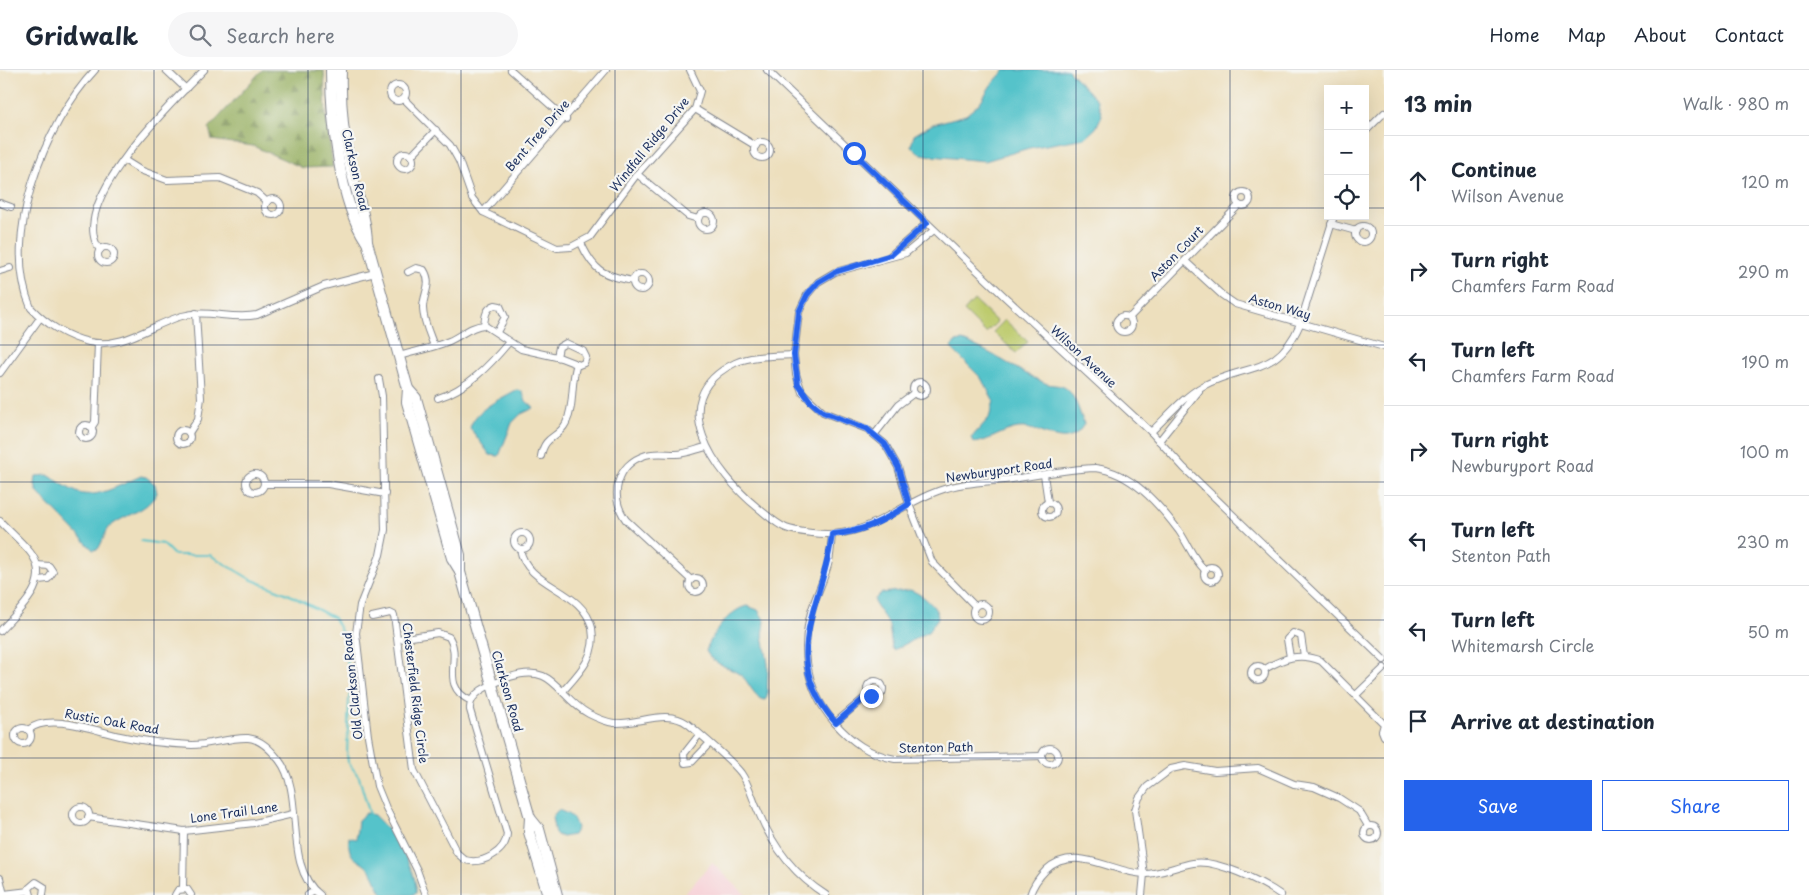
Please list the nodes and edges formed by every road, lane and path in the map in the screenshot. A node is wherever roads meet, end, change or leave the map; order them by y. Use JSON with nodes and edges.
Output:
{"nodes":[{"id":1,"x":95,"y":70,"type":"edge"},
{"id":2,"x":166,"y":70,"type":"edge"},
{"id":3,"x":204,"y":70,"type":"edge"},
{"id":4,"x":331,"y":70,"type":"edge"},
{"id":5,"x":341,"y":70,"type":"edge"},
{"id":6,"x":511,"y":70,"type":"edge"},
{"id":7,"x":606,"y":70,"type":"edge"},
{"id":8,"x":690,"y":70,"type":"edge"},
{"id":9,"x":767,"y":70,"type":"edge"},
{"id":10,"x":186,"y":89,"type":"junction"},
{"id":11,"x":404,"y":98,"type":"dead end"},
{"id":12,"x":695,"y":109,"type":"junction"},
{"id":13,"x":1384,"y":114,"type":"edge"},
{"id":14,"x":566,"y":119,"type":"junction"},
{"id":15,"x":436,"y":130,"type":"junction"},
{"id":16,"x":1367,"y":130,"type":"edge"},
{"id":17,"x":39,"y":144,"type":"dead end"},
{"id":18,"x":756,"y":146,"type":"dead end"},
{"id":19,"x":411,"y":156,"type":"dead end"},
{"id":20,"x":124,"y":160,"type":"junction"},
{"id":21,"x":637,"y":174,"type":"junction"},
{"id":22,"x":14,"y":200,"type":"dead end"},
{"id":23,"x":267,"y":202,"type":"dead end"},
{"id":24,"x":0,"y":203,"type":"edge"},
{"id":25,"x":1239,"y":205,"type":"dead end"},
{"id":26,"x":12,"y":207,"type":"junction"},
{"id":27,"x":482,"y":212,"type":"junction"},
{"id":28,"x":10,"y":215,"type":"dead end"},
{"id":29,"x":698,"y":219,"type":"dead end"},
{"id":30,"x":1332,"y":220,"type":"edge"},
{"id":31,"x":927,"y":223,"type":"junction"},
{"id":32,"x":1331,"y":224,"type":"junction"},
{"id":33,"x":934,"y":230,"type":"junction"},
{"id":34,"x":1356,"y":231,"type":"dead end"},
{"id":35,"x":367,"y":242,"type":"junction"},
{"id":36,"x":581,"y":243,"type":"junction"},
{"id":37,"x":100,"y":250,"type":"dead end"},
{"id":38,"x":891,"y":255,"type":"junction"},
{"id":39,"x":1185,"y":260,"type":"junction"},
{"id":40,"x":0,"y":271,"type":"edge"},
{"id":41,"x":408,"y":272,"type":"dead end"},
{"id":42,"x":375,"y":273,"type":"junction"},
{"id":43,"x":12,"y":275,"type":"dead end"},
{"id":44,"x":633,"y":281,"type":"dead end"},
{"id":45,"x":15,"y":282,"type":"dead end"},
{"id":46,"x":196,"y":313,"type":"junction"},
{"id":47,"x":1130,"y":317,"type":"dead end"},
{"id":48,"x":40,"y":318,"type":"junction"},
{"id":49,"x":1300,"y":324,"type":"junction"},
{"id":50,"x":484,"y":325,"type":"junction"},
{"id":51,"x":497,"y":332,"type":"junction"},
{"id":52,"x":509,"y":342,"type":"junction"},
{"id":53,"x":98,"y":343,"type":"junction"},
{"id":54,"x":434,"y":346,"type":"junction"},
{"id":55,"x":1384,"y":346,"type":"edge"},
{"id":56,"x":794,"y":355,"type":"junction"},
{"id":57,"x":399,"y":356,"type":"junction"},
{"id":58,"x":557,"y":357,"type":"junction"},
{"id":59,"x":577,"y":364,"type":"junction"},
{"id":60,"x":0,"y":373,"type":"edge"},
{"id":61,"x":379,"y":379,"type":"dead end"},
{"id":62,"x":1203,"y":386,"type":"junction"},
{"id":63,"x":914,"y":393,"type":"dead end"},
{"id":64,"x":438,"y":398,"type":"dead end"},
{"id":65,"x":91,"y":428,"type":"dead end"},
{"id":66,"x":189,"y":432,"type":"dead end"},
{"id":67,"x":1151,"y":432,"type":"junction"},
{"id":68,"x":875,"y":434,"type":"junction"},
{"id":69,"x":1159,"y":441,"type":"junction"},
{"id":70,"x":706,"y":447,"type":"junction"},
{"id":71,"x":541,"y":456,"type":"dead end"},
{"id":72,"x":1044,"y":475,"type":"junction"},
{"id":73,"x":264,"y":484,"type":"dead end"},
{"id":74,"x":385,"y":494,"type":"junction"},
{"id":75,"x":1048,"y":502,"type":"dead end"},
{"id":76,"x":909,"y":504,"type":"junction"},
{"id":77,"x":0,"y":521,"type":"edge"},
{"id":78,"x":832,"y":534,"type":"junction"},
{"id":79,"x":520,"y":549,"type":"dead end"},
{"id":80,"x":37,"y":565,"type":"junction"},
{"id":81,"x":1205,"y":570,"type":"dead end"},
{"id":82,"x":38,"y":580,"type":"junction"},
{"id":83,"x":691,"y":580,"type":"dead end"},
{"id":84,"x":975,"y":606,"type":"dead end"},
{"id":85,"x":372,"y":617,"type":"dead end"},
{"id":86,"x":0,"y":631,"type":"edge"},
{"id":87,"x":398,"y":639,"type":"junction"},
{"id":88,"x":1304,"y":656,"type":"junction"},
{"id":89,"x":1290,"y":657,"type":"junction"},
{"id":90,"x":1384,"y":660,"type":"edge"},
{"id":91,"x":1384,"y":668,"type":"edge"},
{"id":92,"x":1265,"y":669,"type":"dead end"},
{"id":93,"x":493,"y":685,"type":"junction"},
{"id":94,"x":563,"y":691,"type":"junction"},
{"id":95,"x":869,"y":694,"type":"dead end"},
{"id":96,"x":1356,"y":695,"type":"junction"},
{"id":97,"x":471,"y":700,"type":"junction"},
{"id":98,"x":836,"y":723,"type":"junction"},
{"id":99,"x":28,"y":730,"type":"dead end"},
{"id":100,"x":699,"y":735,"type":"junction"},
{"id":101,"x":1384,"y":736,"type":"edge"},
{"id":102,"x":709,"y":744,"type":"junction"},
{"id":103,"x":1041,"y":756,"type":"dead end"},
{"id":104,"x":294,"y":814,"type":"junction"},
{"id":105,"x":88,"y":817,"type":"dead end"},
{"id":106,"x":530,"y":818,"type":"junction"},
{"id":107,"x":1368,"y":826,"type":"dead end"},
{"id":108,"x":184,"y":831,"type":"junction"},
{"id":109,"x":1144,"y":874,"type":"junction"},
{"id":110,"x":0,"y":878,"type":"edge"},
{"id":111,"x":182,"y":888,"type":"junction"},
{"id":112,"x":30,"y":893,"type":"edge"},
{"id":113,"x":317,"y":893,"type":"edge"},
{"id":114,"x":4,"y":894,"type":"edge"},
{"id":115,"x":43,"y":895,"type":"edge"},
{"id":116,"x":175,"y":895,"type":"edge"},
{"id":117,"x":191,"y":895,"type":"edge"},
{"id":118,"x":308,"y":895,"type":"edge"},
{"id":119,"x":426,"y":895,"type":"edge"},
{"id":120,"x":548,"y":895,"type":"edge"},
{"id":121,"x":558,"y":895,"type":"edge"},
{"id":122,"x":826,"y":895,"type":"edge"},
{"id":123,"x":1030,"y":895,"type":"edge"},
{"id":124,"x":1142,"y":895,"type":"edge"},
{"id":125,"x":1281,"y":895,"type":"edge"}],
"edges":[{"from":1,"to":17,"type":"street"},
{"from":2,"to":10,"type":"street"},
{"from":3,"to":10,"type":"street"},
{"from":4,"to":35,"type":"main road","name":"Clarkson Road"},
{"from":5,"to":35,"type":"main road","name":"Clarkson Road"},
{"from":6,"to":14,"type":"street"},
{"from":7,"to":14,"type":"street","name":"Bent Tree Drive"},
{"from":8,"to":12,"type":"street","name":"Windfall Ridge Drive"},
{"from":9,"to":31,"type":"street","name":"Wilson Avenue"},
{"from":10,"to":20,"type":"street"},
{"from":11,"to":15,"type":"street"},
{"from":12,"to":18,"type":"street"},
{"from":12,"to":21,"type":"street","name":"Windfall Ridge Drive"},
{"from":13,"to":16,"type":"street"},
{"from":14,"to":27,"type":"street","name":"Bent Tree Drive"},
{"from":15,"to":19,"type":"street"},
{"from":15,"to":27,"type":"street"},
{"from":20,"to":23,"type":"street"},
{"from":20,"to":37,"type":"street"},
{"from":21,"to":29,"type":"street"},
{"from":21,"to":36,"type":"street","name":"Windfall Ridge Drive"},
{"from":22,"to":26,"type":"street"},
{"from":24,"to":26,"type":"street"},
{"from":25,"to":39,"type":"street","name":"Aston Court"},
{"from":26,"to":28,"type":"street"},
{"from":27,"to":36,"type":"street"},
{"from":30,"to":32,"type":"street"},
{"from":31,"to":33,"type":"street","name":"Wilson Avenue"},
{"from":31,"to":38,"type":"street"},
{"from":32,"to":34,"type":"street"},
{"from":32,"to":49,"type":"street"},
{"from":33,"to":38,"type":"street"},
{"from":33,"to":67,"type":"street","name":"Wilson Avenue"},
{"from":35,"to":42,"type":"main road","name":"Clarkson Road"},
{"from":36,"to":44,"type":"street"},
{"from":38,"to":56,"type":"street"},
{"from":39,"to":47,"type":"street","name":"Aston Court"},
{"from":39,"to":49,"type":"street","name":"Aston Way"},
{"from":40,"to":43,"type":"street"},
{"from":41,"to":54,"type":"street"},
{"from":42,"to":46,"type":"street"},
{"from":42,"to":57,"type":"main road","name":"Clarkson Road"},
{"from":45,"to":48,"type":"street"},
{"from":46,"to":53,"type":"street"},
{"from":46,"to":66,"type":"street"},
{"from":48,"to":53,"type":"street"},
{"from":48,"to":60,"type":"street"},
{"from":49,"to":55,"type":"street","name":"Aston Way"},
{"from":49,"to":62,"type":"street"},
{"from":50,"to":51,"type":"street"},
{"from":50,"to":51,"type":"street"},
{"from":50,"to":54,"type":"street"},
{"from":51,"to":52,"type":"street"},
{"from":52,"to":58,"type":"street"},
{"from":52,"to":64,"type":"street"},
{"from":53,"to":65,"type":"street"},
{"from":54,"to":57,"type":"street"},
{"from":56,"to":68,"type":"street"},
{"from":56,"to":70,"type":"street","name":"Newburyport Road"},
{"from":57,"to":93,"type":"main road","name":"Clarkson Road"},
{"from":58,"to":59,"type":"street"},
{"from":58,"to":59,"type":"street"},
{"from":59,"to":71,"type":"street"},
{"from":61,"to":74,"type":"street","name":"Old Clarkson Road"},
{"from":62,"to":67,"type":"street"},
{"from":62,"to":69,"type":"street"},
{"from":63,"to":68,"type":"street"},
{"from":67,"to":69,"type":"street","name":"Wilson Avenue"},
{"from":68,"to":76,"type":"street"},
{"from":69,"to":90,"type":"street","name":"Wilson Avenue"},
{"from":70,"to":78,"type":"street","name":"Newburyport Road"},
{"from":70,"to":83,"type":"street"},
{"from":72,"to":75,"type":"street"},
{"from":72,"to":76,"type":"street","name":"Newburyport Road"},
{"from":72,"to":81,"type":"street","name":"Newburyport Road"},
{"from":73,"to":74,"type":"street"},
{"from":74,"to":119,"type":"street","name":"Old Clarkson Road"},
{"from":76,"to":78,"type":"street","name":"Newburyport Road"},
{"from":76,"to":84,"type":"street"},
{"from":77,"to":80,"type":"street"},
{"from":78,"to":98,"type":"street","name":"Stenton Path"},
{"from":79,"to":94,"type":"street"},
{"from":80,"to":82,"type":"street"},
{"from":80,"to":82,"type":"street"},
{"from":82,"to":86,"type":"street"},
{"from":85,"to":87,"type":"street","name":"Chesterfield Ridge Circle"},
{"from":87,"to":97,"type":"street"},
{"from":87,"to":97,"type":"street","name":"Chesterfield Ridge Circle"},
{"from":88,"to":89,"type":"street"},
{"from":88,"to":89,"type":"street"},
{"from":88,"to":96,"type":"street"},
{"from":89,"to":92,"type":"street"},
{"from":91,"to":96,"type":"street"},
{"from":93,"to":94,"type":"street"},
{"from":93,"to":97,"type":"street"},
{"from":93,"to":106,"type":"main road","name":"Clarkson Road"},
{"from":94,"to":100,"type":"street"},
{"from":95,"to":98,"type":"street"},
{"from":96,"to":101,"type":"street"},
{"from":98,"to":103,"type":"street","name":"Stenton Path"},
{"from":99,"to":104,"type":"street","name":"Rustic Oak Road"},
{"from":100,"to":102,"type":"street"},
{"from":100,"to":102,"type":"street"},
{"from":102,"to":122,"type":"street"},
{"from":104,"to":108,"type":"street","name":"Lone Trail Lane"},
{"from":104,"to":113,"type":"street"},
{"from":105,"to":108,"type":"street","name":"Lone Trail Lane"},
{"from":106,"to":120,"type":"main road","name":"Clarkson Road"},
{"from":106,"to":121,"type":"main road","name":"Clarkson Road"},
{"from":107,"to":109,"type":"street"},
{"from":108,"to":111,"type":"street"},
{"from":109,"to":123,"type":"street"},
{"from":109,"to":124,"type":"street"},
{"from":109,"to":125,"type":"street"},
{"from":110,"to":114,"type":"street"},
{"from":111,"to":116,"type":"street"},
{"from":111,"to":117,"type":"street"},
{"from":112,"to":114,"type":"street"},
{"from":112,"to":115,"type":"street"},
{"from":113,"to":118,"type":"street"}]}
